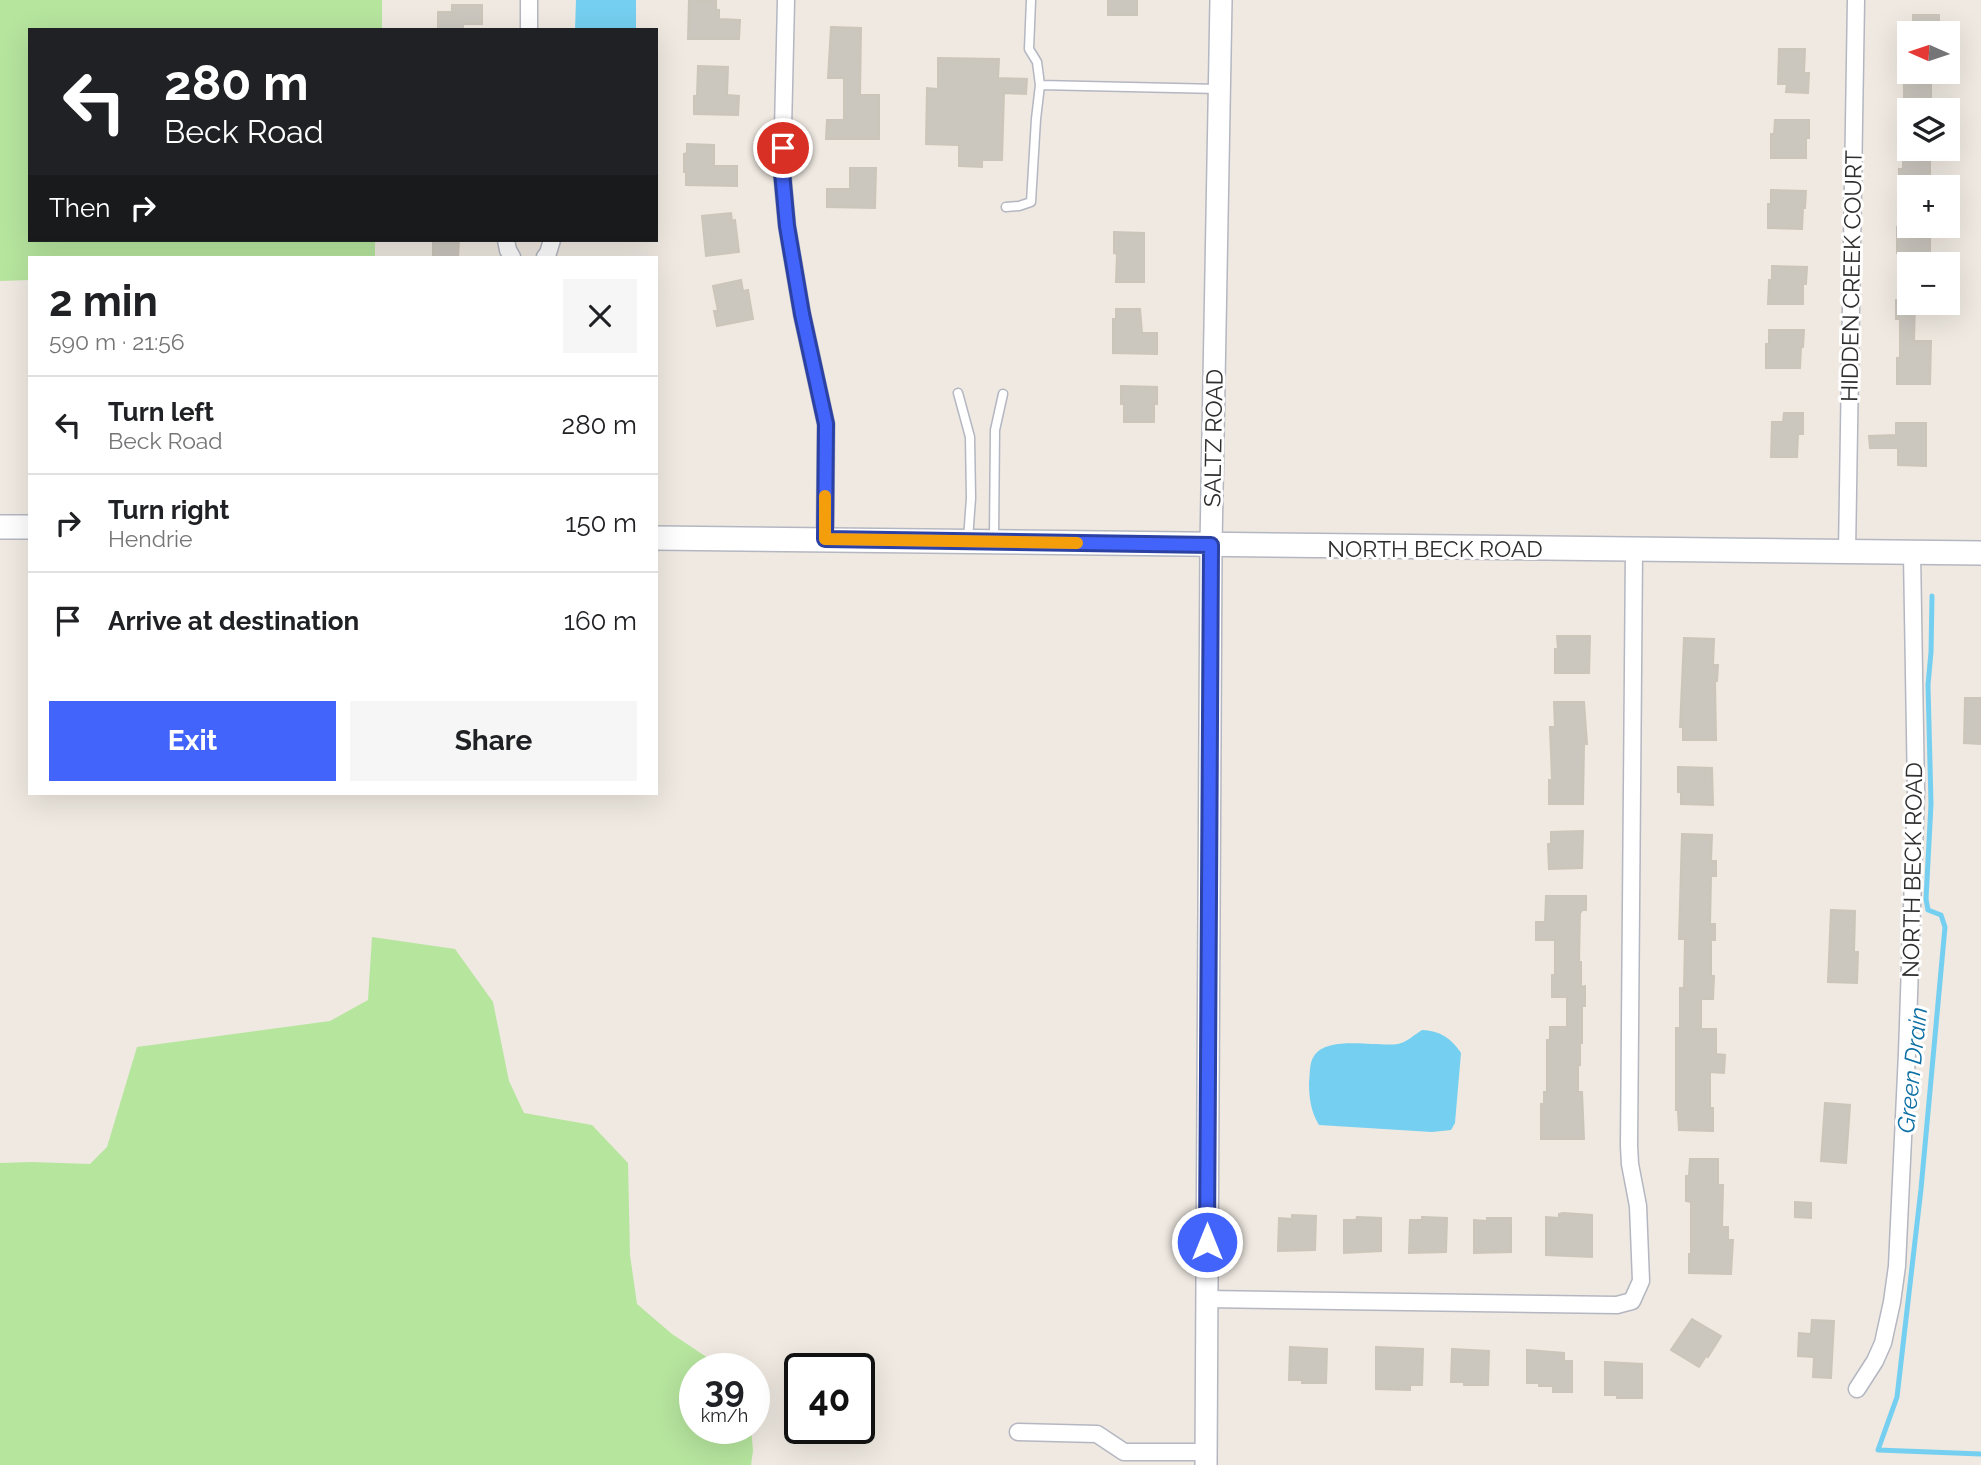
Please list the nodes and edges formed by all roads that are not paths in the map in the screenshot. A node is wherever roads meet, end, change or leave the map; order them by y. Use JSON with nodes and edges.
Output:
{"nodes":[{"id":1,"x":528,"y":0,"type":"edge"},
{"id":2,"x":786,"y":0,"type":"edge"},
{"id":3,"x":1031,"y":0,"type":"edge"},
{"id":4,"x":1221,"y":0,"type":"edge"},
{"id":5,"x":1856,"y":0,"type":"edge"},
{"id":6,"x":528,"y":28,"type":"edge"},
{"id":7,"x":1040,"y":85,"type":"junction"},
{"id":8,"x":1220,"y":89,"type":"junction"},
{"id":9,"x":1006,"y":206,"type":"dead end"},
{"id":10,"x":958,"y":393,"type":"dead end"},
{"id":11,"x":1003,"y":394,"type":"dead end"},
{"id":12,"x":0,"y":527,"type":"edge"},
{"id":13,"x":28,"y":527,"type":"edge"},
{"id":14,"x":658,"y":538,"type":"edge"},
{"id":15,"x":825,"y":539,"type":"junction"},
{"id":16,"x":968,"y":541,"type":"junction"},
{"id":17,"x":994,"y":541,"type":"junction"},
{"id":18,"x":1211,"y":545,"type":"junction"},
{"id":19,"x":1634,"y":550,"type":"junction"},
{"id":20,"x":1847,"y":552,"type":"junction"},
{"id":21,"x":1912,"y":553,"type":"junction"},
{"id":22,"x":1981,"y":553,"type":"edge"},
{"id":23,"x":1206,"y":1299,"type":"junction"},
{"id":24,"x":1857,"y":1389,"type":"dead end"},
{"id":25,"x":1018,"y":1432,"type":"dead end"},
{"id":26,"x":1206,"y":1458,"type":"edge"}],
"edges":[{"from":1,"to":6,"type":"street"},
{"from":2,"to":15,"type":"street"},
{"from":3,"to":7,"type":"lane"},
{"from":4,"to":8,"type":"street","name":"SALTZ ROAD"},
{"from":5,"to":20,"type":"street","name":"HIDDEN CREEK COURT"},
{"from":7,"to":8,"type":"lane"},
{"from":7,"to":9,"type":"lane"},
{"from":8,"to":18,"type":"street","name":"SALTZ ROAD"},
{"from":10,"to":16,"type":"lane"},
{"from":11,"to":17,"type":"lane"},
{"from":12,"to":13,"type":"main road"},
{"from":14,"to":15,"type":"main road","name":"NORTH BECK ROAD"},
{"from":15,"to":16,"type":"main road","name":"NORTH BECK ROAD"},
{"from":16,"to":17,"type":"main road","name":"NORTH BECK ROAD"},
{"from":17,"to":18,"type":"main road","name":"NORTH BECK ROAD"},
{"from":18,"to":19,"type":"main road","name":"NORTH BECK ROAD"},
{"from":18,"to":23,"type":"street","name":"SALTZ ROAD"},
{"from":19,"to":20,"type":"main road","name":"NORTH BECK ROAD"},
{"from":19,"to":23,"type":"street"},
{"from":20,"to":21,"type":"main road","name":"NORTH BECK ROAD"},
{"from":21,"to":22,"type":"main road","name":"NORTH BECK ROAD"},
{"from":21,"to":24,"type":"street","name":"NORTH BECK ROAD"},
{"from":23,"to":26,"type":"street","name":"SALTZ ROAD"},
{"from":25,"to":26,"type":"street"}]}
